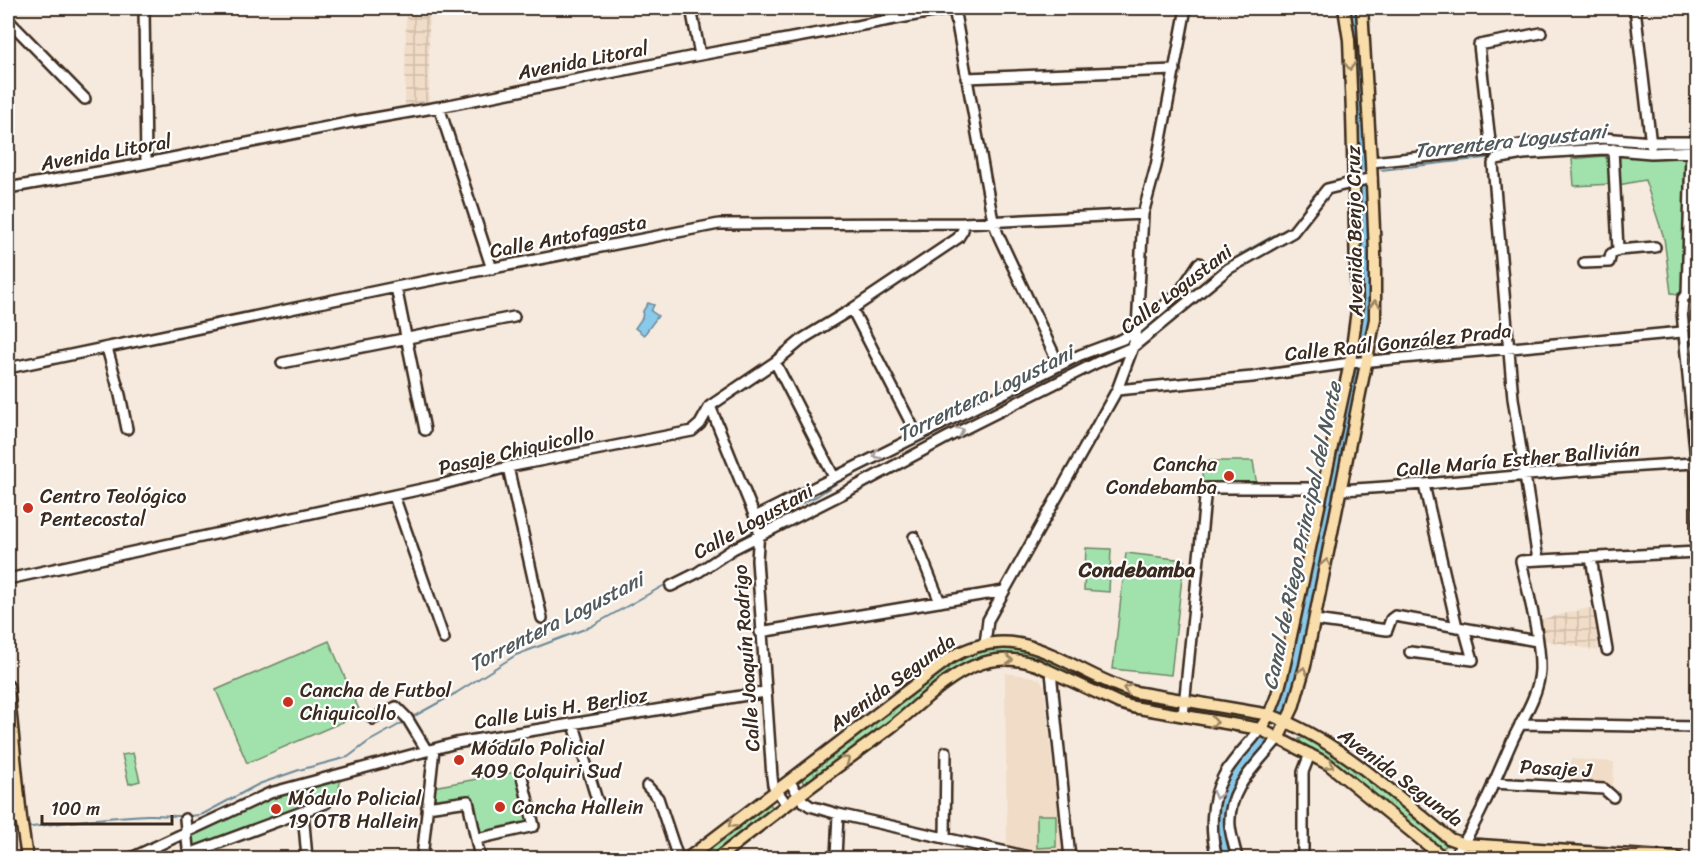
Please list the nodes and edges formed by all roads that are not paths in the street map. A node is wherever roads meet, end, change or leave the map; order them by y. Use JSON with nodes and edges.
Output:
{"nodes":[{"id":1,"x":144,"y":8,"type":"edge"},
{"id":2,"x":691,"y":8,"type":"edge"},
{"id":3,"x":1186,"y":8,"type":"edge"},
{"id":4,"x":1344,"y":8,"type":"edge"},
{"id":5,"x":1362,"y":8,"type":"edge"},
{"id":6,"x":1635,"y":8,"type":"edge"},
{"id":7,"x":8,"y":20,"type":"edge"},
{"id":8,"x":1541,"y":33,"type":"dead end"},
{"id":9,"x":700,"y":55,"type":"junction"},
{"id":10,"x":1175,"y":70,"type":"junction"},
{"id":11,"x":966,"y":78,"type":"junction"},
{"id":12,"x":85,"y":99,"type":"dead end"},
{"id":13,"x":439,"y":107,"type":"junction"},
{"id":14,"x":1652,"y":142,"type":"junction"},
{"id":15,"x":1698,"y":142,"type":"edge"},
{"id":16,"x":1612,"y":149,"type":"junction"},
{"id":17,"x":1491,"y":150,"type":"junction"},
{"id":18,"x":1694,"y":151,"type":"edge"},
{"id":19,"x":1651,"y":153,"type":"junction"},
{"id":20,"x":1371,"y":162,"type":"junction"},
{"id":21,"x":146,"y":163,"type":"junction"},
{"id":22,"x":1372,"y":178,"type":"junction"},
{"id":23,"x":1354,"y":182,"type":"junction"},
{"id":24,"x":8,"y":188,"type":"edge"},
{"id":25,"x":1143,"y":214,"type":"junction"},
{"id":26,"x":993,"y":221,"type":"junction"},
{"id":27,"x":963,"y":223,"type":"junction"},
{"id":28,"x":1655,"y":247,"type":"dead end"},
{"id":29,"x":1618,"y":250,"type":"junction"},
{"id":30,"x":1199,"y":263,"type":"dead end"},
{"id":31,"x":1584,"y":263,"type":"dead end"},
{"id":32,"x":492,"y":269,"type":"junction"},
{"id":33,"x":396,"y":287,"type":"junction"},
{"id":34,"x":1687,"y":295,"type":"junction"},
{"id":35,"x":1698,"y":295,"type":"edge"},
{"id":36,"x":852,"y":309,"type":"junction"},
{"id":37,"x":514,"y":318,"type":"dead end"},
{"id":38,"x":1137,"y":329,"type":"junction"},
{"id":39,"x":1683,"y":332,"type":"junction"},
{"id":40,"x":406,"y":339,"type":"junction"},
{"id":41,"x":1133,"y":347,"type":"junction"},
{"id":42,"x":1507,"y":347,"type":"junction"},
{"id":43,"x":107,"y":348,"type":"junction"},
{"id":44,"x":1367,"y":361,"type":"junction"},
{"id":45,"x":775,"y":362,"type":"junction"},
{"id":46,"x":282,"y":363,"type":"dead end"},
{"id":47,"x":1350,"y":363,"type":"junction"},
{"id":48,"x":1059,"y":365,"type":"junction"},
{"id":49,"x":8,"y":368,"type":"edge"},
{"id":50,"x":1693,"y":382,"type":"edge"},
{"id":51,"x":1117,"y":390,"type":"junction"},
{"id":52,"x":710,"y":406,"type":"junction"},
{"id":53,"x":126,"y":429,"type":"dead end"},
{"id":54,"x":425,"y":430,"type":"dead end"},
{"id":55,"x":917,"y":435,"type":"junction"},
{"id":56,"x":1697,"y":463,"type":"edge"},
{"id":57,"x":508,"y":468,"type":"junction"},
{"id":58,"x":1524,"y":474,"type":"junction"},
{"id":59,"x":834,"y":477,"type":"junction"},
{"id":60,"x":1424,"y":485,"type":"junction"},
{"id":61,"x":1323,"y":489,"type":"junction"},
{"id":62,"x":1341,"y":490,"type":"junction"},
{"id":63,"x":394,"y":496,"type":"junction"},
{"id":64,"x":758,"y":527,"type":"junction"},
{"id":65,"x":914,"y":537,"type":"dead end"},
{"id":66,"x":1697,"y":554,"type":"edge"},
{"id":67,"x":1591,"y":558,"type":"junction"},
{"id":68,"x":1538,"y":560,"type":"junction"},
{"id":69,"x":8,"y":579,"type":"edge"},
{"id":70,"x":671,"y":586,"type":"dead end"},
{"id":71,"x":1004,"y":591,"type":"junction"},
{"id":72,"x":940,"y":602,"type":"junction"},
{"id":73,"x":542,"y":618,"type":"dead end"},
{"id":74,"x":1315,"y":620,"type":"junction"},
{"id":75,"x":1460,"y":627,"type":"junction"},
{"id":76,"x":760,"y":632,"type":"junction"},
{"id":77,"x":444,"y":639,"type":"dead end"},
{"id":78,"x":1537,"y":641,"type":"junction"},
{"id":79,"x":985,"y":644,"type":"junction"},
{"id":80,"x":1607,"y":650,"type":"dead end"},
{"id":81,"x":1410,"y":652,"type":"dead end"},
{"id":82,"x":1051,"y":672,"type":"junction"},
{"id":83,"x":8,"y":686,"type":"edge"},
{"id":84,"x":765,"y":692,"type":"junction"},
{"id":85,"x":1185,"y":700,"type":"junction"},
{"id":86,"x":1270,"y":715,"type":"junction"},
{"id":87,"x":1183,"y":717,"type":"junction"},
{"id":88,"x":9,"y":719,"type":"edge"},
{"id":89,"x":373,"y":719,"type":"dead end"},
{"id":90,"x":1287,"y":721,"type":"junction"},
{"id":91,"x":1520,"y":724,"type":"junction"},
{"id":92,"x":574,"y":725,"type":"junction"},
{"id":93,"x":1698,"y":727,"type":"edge"},
{"id":94,"x":1260,"y":729,"type":"junction"},
{"id":95,"x":1279,"y":737,"type":"junction"},
{"id":96,"x":430,"y":750,"type":"junction"},
{"id":97,"x":946,"y":752,"type":"dead end"},
{"id":98,"x":1310,"y":754,"type":"junction"},
{"id":99,"x":522,"y":777,"type":"dead end"},
{"id":100,"x":789,"y":781,"type":"junction"},
{"id":101,"x":1493,"y":783,"type":"junction"},
{"id":102,"x":647,"y":786,"type":"dead end"},
{"id":103,"x":776,"y":790,"type":"junction"},
{"id":104,"x":799,"y":795,"type":"junction"},
{"id":105,"x":1613,"y":797,"type":"dead end"},
{"id":106,"x":326,"y":803,"type":"dead end"},
{"id":107,"x":787,"y":805,"type":"junction"},
{"id":108,"x":606,"y":806,"type":"dead end"},
{"id":109,"x":427,"y":807,"type":"junction"},
{"id":110,"x":303,"y":812,"type":"junction"},
{"id":111,"x":838,"y":814,"type":"junction"},
{"id":112,"x":8,"y":819,"type":"edge"},
{"id":113,"x":185,"y":819,"type":"dead end"},
{"id":114,"x":22,"y":825,"type":"junction"},
{"id":115,"x":187,"y":833,"type":"junction"},
{"id":116,"x":945,"y":838,"type":"junction"},
{"id":117,"x":477,"y":839,"type":"junction"},
{"id":118,"x":1464,"y":844,"type":"junction"},
{"id":119,"x":189,"y":856,"type":"edge"},
{"id":120,"x":1016,"y":856,"type":"edge"},
{"id":121,"x":27,"y":858,"type":"edge"},
{"id":122,"x":130,"y":858,"type":"edge"},
{"id":123,"x":307,"y":858,"type":"edge"},
{"id":124,"x":422,"y":858,"type":"edge"},
{"id":125,"x":480,"y":858,"type":"edge"},
{"id":126,"x":678,"y":858,"type":"edge"},
{"id":127,"x":688,"y":858,"type":"edge"},
{"id":128,"x":718,"y":858,"type":"edge"},
{"id":129,"x":836,"y":858,"type":"edge"},
{"id":130,"x":1033,"y":858,"type":"edge"},
{"id":131,"x":1070,"y":858,"type":"edge"},
{"id":132,"x":1217,"y":858,"type":"edge"},
{"id":133,"x":1237,"y":858,"type":"edge"},
{"id":134,"x":1303,"y":858,"type":"edge"},
{"id":135,"x":1446,"y":858,"type":"edge"},
{"id":136,"x":1453,"y":858,"type":"edge"},
{"id":137,"x":1677,"y":858,"type":"edge"}],
"edges":[{"from":1,"to":21,"type":"street"},
{"from":2,"to":9,"type":"street"},
{"from":3,"to":10,"type":"street"},
{"from":4,"to":23,"type":"main road","name":"Avenida Benjo Cruz","one_way":true},
{"from":5,"to":20,"type":"main road","name":"Avenida Benjo Cruz"},
{"from":6,"to":14,"type":"street"},
{"from":7,"to":12,"type":"street"},
{"from":8,"to":17,"type":"street"},
{"from":9,"to":11,"type":"street","name":"Avenida Litoral"},
{"from":9,"to":13,"type":"street","name":"Avenida Litoral"},
{"from":10,"to":11,"type":"street"},
{"from":10,"to":25,"type":"street"},
{"from":11,"to":26,"type":"street","name":"Avenida Litoral"},
{"from":13,"to":21,"type":"street","name":"Avenida Litoral"},
{"from":13,"to":32,"type":"street"},
{"from":14,"to":15,"type":"street"},
{"from":14,"to":17,"type":"street"},
{"from":14,"to":19,"type":"street"},
{"from":16,"to":19,"type":"street"},
{"from":16,"to":29,"type":"street"},
{"from":16,"to":42,"type":"street"},
{"from":17,"to":20,"type":"street"},
{"from":18,"to":19,"type":"street"},
{"from":18,"to":34,"type":"street"},
{"from":20,"to":22,"type":"main road","name":"Avenida Benjo Cruz"},
{"from":21,"to":24,"type":"street","name":"Avenida Litoral"},
{"from":22,"to":23,"type":"street","name":"Calle Logustani"},
{"from":44,"to":22,"type":"main road","name":"Avenida Benjo Cruz","one_way":true},
{"from":23,"to":41,"type":"street","name":"Calle Logustani"},
{"from":23,"to":47,"type":"main road","name":"Avenida Benjo Cruz"},
{"from":25,"to":26,"type":"street","name":"Calle Antofagasta"},
{"from":25,"to":38,"type":"street"},
{"from":26,"to":27,"type":"street","name":"Calle Antofagasta"},
{"from":26,"to":48,"type":"street","name":"Avenida Litoral"},
{"from":27,"to":32,"type":"street","name":"Calle Antofagasta"},
{"from":27,"to":36,"type":"street","name":"Pasaje Chiquicollo"},
{"from":28,"to":29,"type":"street"},
{"from":29,"to":31,"type":"street"},
{"from":30,"to":38,"type":"street","name":"Calle Logustani"},
{"from":32,"to":33,"type":"street","name":"Calle Antofagasta"},
{"from":33,"to":40,"type":"street"},
{"from":33,"to":43,"type":"street","name":"Calle Antofagasta"},
{"from":34,"to":35,"type":"street"},
{"from":34,"to":39,"type":"street"},
{"from":36,"to":45,"type":"street","name":"Pasaje Chiquicollo"},
{"from":36,"to":55,"type":"street"},
{"from":37,"to":40,"type":"street"},
{"from":38,"to":41,"type":"street"},
{"from":38,"to":48,"type":"street","name":"Calle Logustani"},
{"from":39,"to":42,"type":"street","name":"Calle Raúl González Prada"},
{"from":39,"to":50,"type":"street"},
{"from":40,"to":46,"type":"street"},
{"from":40,"to":54,"type":"street"},
{"from":41,"to":51,"type":"street"},
{"from":64,"to":41,"type":"street","name":"Calle Logustani","one_way":true},
{"from":42,"to":44,"type":"street","name":"Calle Raúl González Prada"},
{"from":42,"to":58,"type":"street"},
{"from":43,"to":49,"type":"street","name":"Calle Antofagasta"},
{"from":43,"to":53,"type":"street"},
{"from":44,"to":47,"type":"street","name":"Calle Raúl González Prada"},
{"from":44,"to":62,"type":"main road","name":"Avenida Benjo Cruz"},
{"from":45,"to":52,"type":"street","name":"Pasaje Chiquicollo"},
{"from":45,"to":59,"type":"street"},
{"from":47,"to":51,"type":"street","name":"Calle Raúl González Prada"},
{"from":47,"to":61,"type":"main road","name":"Avenida Benjo Cruz"},
{"from":48,"to":55,"type":"street","name":"Calle Logustani"},
{"from":50,"to":56,"type":"street"},
{"from":51,"to":71,"type":"street"},
{"from":52,"to":57,"type":"street","name":"Pasaje Chiquicollo"},
{"from":52,"to":64,"type":"street","name":"Calle Joaquín Rodrigo"},
{"from":55,"to":59,"type":"street","name":"Calle Logustani","one_way":true},
{"from":56,"to":58,"type":"street","name":"Calle María Esther Ballivián"},
{"from":56,"to":66,"type":"street"},
{"from":57,"to":63,"type":"street","name":"Pasaje Chiquicollo"},
{"from":57,"to":73,"type":"street"},
{"from":58,"to":60,"type":"street","name":"Calle María Esther Ballivián"},
{"from":58,"to":68,"type":"street"},
{"from":59,"to":64,"type":"street","name":"Calle Logustani"},
{"from":60,"to":62,"type":"street","name":"Calle María Esther Ballivián"},
{"from":60,"to":75,"type":"street"},
{"from":61,"to":85,"type":"street"},
{"from":61,"to":86,"type":"main road","name":"Avenida Benjo Cruz"},
{"from":74,"to":62,"type":"main road","name":"Avenida Benjo Cruz","one_way":true},
{"from":63,"to":69,"type":"street","name":"Pasaje Chiquicollo"},
{"from":63,"to":77,"type":"street"},
{"from":64,"to":70,"type":"street","name":"Calle Logustani"},
{"from":64,"to":76,"type":"street","name":"Calle Joaquín Rodrigo"},
{"from":65,"to":72,"type":"street"},
{"from":66,"to":67,"type":"street"},
{"from":67,"to":68,"type":"street"},
{"from":67,"to":80,"type":"street"},
{"from":68,"to":78,"type":"street"},
{"from":71,"to":72,"type":"street"},
{"from":71,"to":79,"type":"street"},
{"from":72,"to":76,"type":"street"},
{"from":74,"to":75,"type":"street"},
{"from":90,"to":74,"type":"main road","name":"Avenida Benjo Cruz","one_way":true},
{"from":75,"to":78,"type":"street"},
{"from":75,"to":81,"type":"street"},
{"from":76,"to":84,"type":"street","name":"Calle Joaquín Rodrigo"},
{"from":78,"to":91,"type":"street"},
{"from":85,"to":79,"type":"main road","name":"Avenida Segunda","one_way":true},
{"from":79,"to":100,"type":"main road","name":"Avenida Segunda"},
{"from":82,"to":87,"type":"main road","name":"Avenida Segunda"},
{"from":104,"to":82,"type":"main road","name":"Avenida Segunda","one_way":true},
{"from":82,"to":131,"type":"street"},
{"from":83,"to":88,"type":"main road"},
{"from":84,"to":92,"type":"street","name":"Calle Luis H. Berlioz"},
{"from":84,"to":103,"type":"street","name":"Calle Joaquín Rodrigo"},
{"from":85,"to":86,"type":"main road","name":"Avenida Segunda"},
{"from":85,"to":87,"type":"street"},
{"from":86,"to":90,"type":"main road","name":"Avenida Segunda"},
{"from":86,"to":94,"type":"main road","name":"Avenida Benjo Cruz"},
{"from":87,"to":94,"type":"main road","name":"Avenida Segunda","one_way":true},
{"from":88,"to":114,"type":"main road"},
{"from":89,"to":96,"type":"street"},
{"from":90,"to":95,"type":"main road","name":"Avenida Benjo Cruz"},
{"from":90,"to":118,"type":"main road","name":"Avenida Segunda"},
{"from":91,"to":93,"type":"street"},
{"from":91,"to":101,"type":"street"},
{"from":92,"to":96,"type":"street","name":"Calle Luis H. Berlioz"},
{"from":92,"to":108,"type":"street"},
{"from":94,"to":95,"type":"main road","name":"Avenida Segunda"},
{"from":94,"to":132,"type":"street","name":"Avenida Benjo Cruz","one_way":true},
{"from":95,"to":98,"type":"main road","name":"Avenida Segunda"},
{"from":95,"to":133,"type":"street","name":"Avenida Benjo Cruz"},
{"from":96,"to":109,"type":"street"},
{"from":96,"to":115,"type":"street","name":"Calle Luis H. Berlioz"},
{"from":97,"to":116,"type":"street"},
{"from":98,"to":134,"type":"street"},
{"from":98,"to":135,"type":"main road","name":"Avenida Segunda","one_way":true},
{"from":99,"to":117,"type":"street"},
{"from":100,"to":103,"type":"main road","name":"Avenida Segunda"},
{"from":100,"to":104,"type":"street"},
{"from":101,"to":105,"type":"street","name":"Pasaje J"},
{"from":101,"to":118,"type":"street"},
{"from":102,"to":126,"type":"street"},
{"from":103,"to":107,"type":"street","name":"Calle Joaquín Rodrigo"},
{"from":103,"to":127,"type":"main road","name":"Avenida Segunda","one_way":true},
{"from":104,"to":107,"type":"main road","name":"Avenida Segunda"},
{"from":104,"to":111,"type":"street"},
{"from":106,"to":110,"type":"street"},
{"from":107,"to":128,"type":"main road","name":"Avenida Segunda"},
{"from":109,"to":117,"type":"street"},
{"from":109,"to":124,"type":"street"},
{"from":110,"to":119,"type":"street"},
{"from":110,"to":123,"type":"street"},
{"from":111,"to":116,"type":"street"},
{"from":111,"to":129,"type":"street"},
{"from":112,"to":114,"type":"street"},
{"from":113,"to":115,"type":"street"},
{"from":114,"to":121,"type":"main road"},
{"from":115,"to":119,"type":"street"},
{"from":115,"to":122,"type":"street","name":"Calle Luis H. Berlioz"},
{"from":116,"to":120,"type":"street"},
{"from":117,"to":125,"type":"street"},
{"from":118,"to":136,"type":"street"},
{"from":118,"to":137,"type":"main road","name":"Avenida Segunda"},
{"from":120,"to":130,"type":"street"}]}
